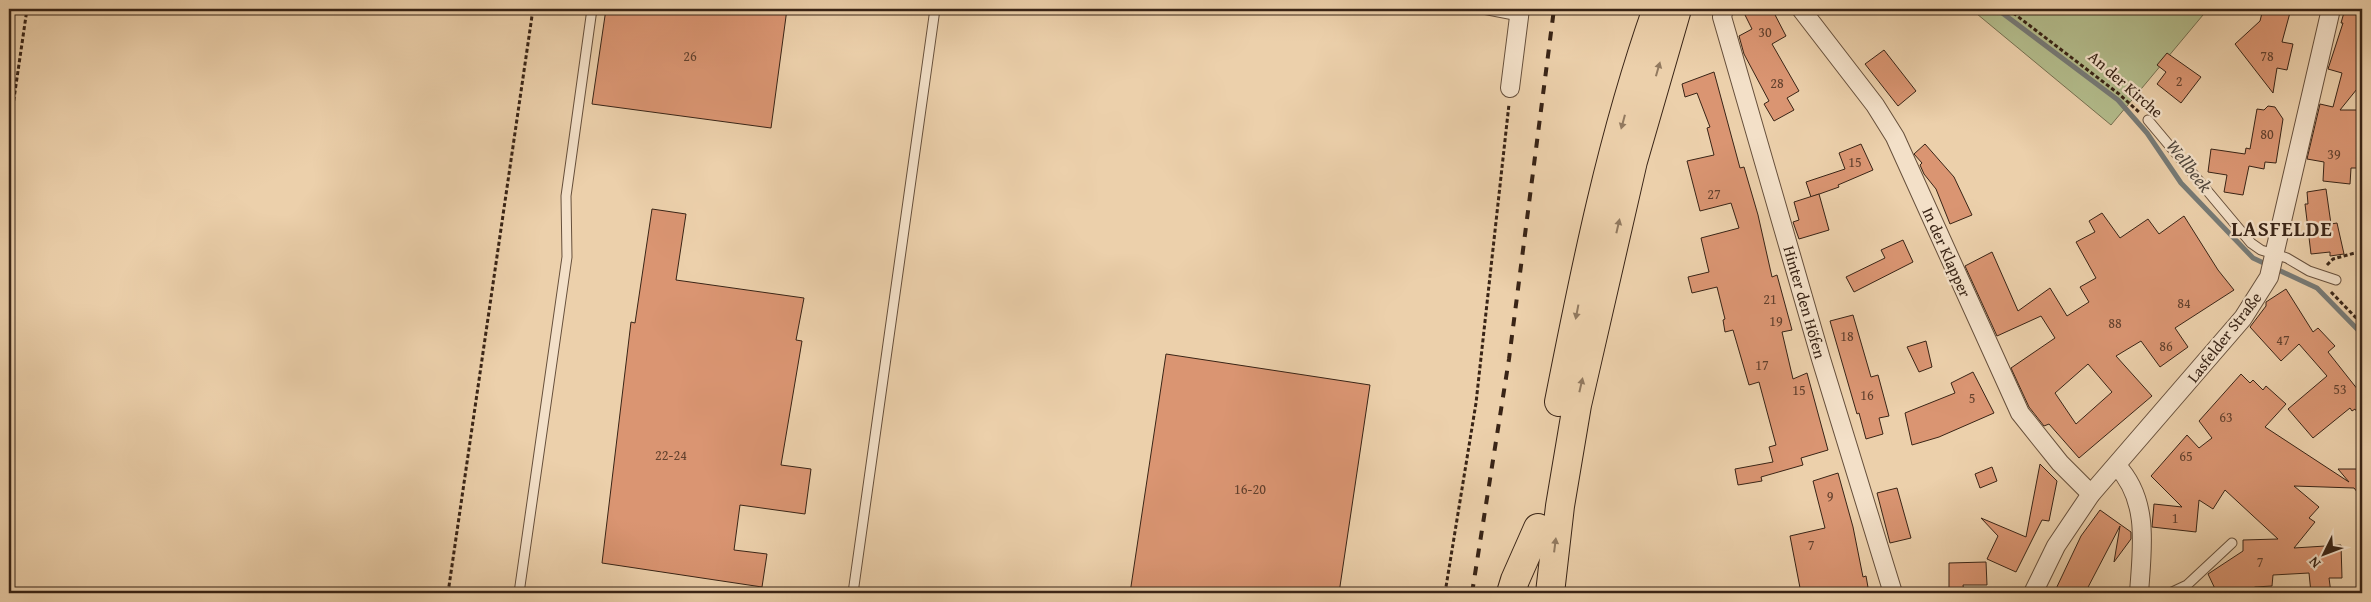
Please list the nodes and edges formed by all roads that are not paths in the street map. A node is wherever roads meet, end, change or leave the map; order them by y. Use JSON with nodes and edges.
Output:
{"nodes":[{"id":1,"x":592,"y":9,"type":"edge"},
{"id":2,"x":935,"y":9,"type":"edge"},
{"id":3,"x":1483,"y":9,"type":"edge"},
{"id":4,"x":1657,"y":9,"type":"edge"},
{"id":5,"x":1677,"y":9,"type":"edge"},
{"id":6,"x":1724,"y":9,"type":"edge"},
{"id":7,"x":1800,"y":9,"type":"edge"},
{"id":8,"x":2330,"y":9,"type":"edge"},
{"id":9,"x":1519,"y":13,"type":"edge"},
{"id":10,"x":1510,"y":88,"type":"road end"},
{"id":11,"x":2148,"y":120,"type":"road end"},
{"id":12,"x":2273,"y":265,"type":"junction"},
{"id":13,"x":2336,"y":280,"type":"dead end"},
{"id":14,"x":2117,"y":466,"type":"junction"},
{"id":15,"x":2091,"y":494,"type":"junction"},
{"id":16,"x":1538,"y":528,"type":"junction"},
{"id":17,"x":2232,"y":543,"type":"dead end"},
{"id":18,"x":519,"y":593,"type":"edge"},
{"id":19,"x":853,"y":593,"type":"edge"},
{"id":20,"x":1511,"y":593,"type":"edge"},
{"id":21,"x":1531,"y":593,"type":"edge"},
{"id":22,"x":1550,"y":593,"type":"edge"},
{"id":23,"x":1893,"y":593,"type":"edge"},
{"id":24,"x":2033,"y":593,"type":"edge"},
{"id":25,"x":2139,"y":593,"type":"edge"},
{"id":26,"x":2170,"y":593,"type":"edge"}],
"edges":[{"from":1,"to":18,"type":"lane"},
{"from":2,"to":19,"type":"lane"},
{"from":3,"to":9,"type":"lane"},
{"from":4,"to":16,"type":"highway","one_way":true},
{"from":22,"to":5,"type":"highway","one_way":true},
{"from":6,"to":23,"type":"street","name":"Hinter den Höfen"},
{"from":7,"to":15,"type":"street","name":"In der Klapper"},
{"from":8,"to":12,"type":"street","name":"Lasfelder Straße"},
{"from":9,"to":10,"type":"street"},
{"from":11,"to":12,"type":"lane","name":"An der Kirche"},
{"from":12,"to":13,"type":"lane","name":"An der Kirche"},
{"from":12,"to":14,"type":"street","name":"Lasfelder Straße"},
{"from":14,"to":15,"type":"street","name":"Lasfelder Straße"},
{"from":14,"to":25,"type":"street"},
{"from":15,"to":24,"type":"street","name":"Lasfelder Straße"},
{"from":16,"to":20,"type":"highway"},
{"from":16,"to":21,"type":"highway"},
{"from":17,"to":26,"type":"lane"}]}
